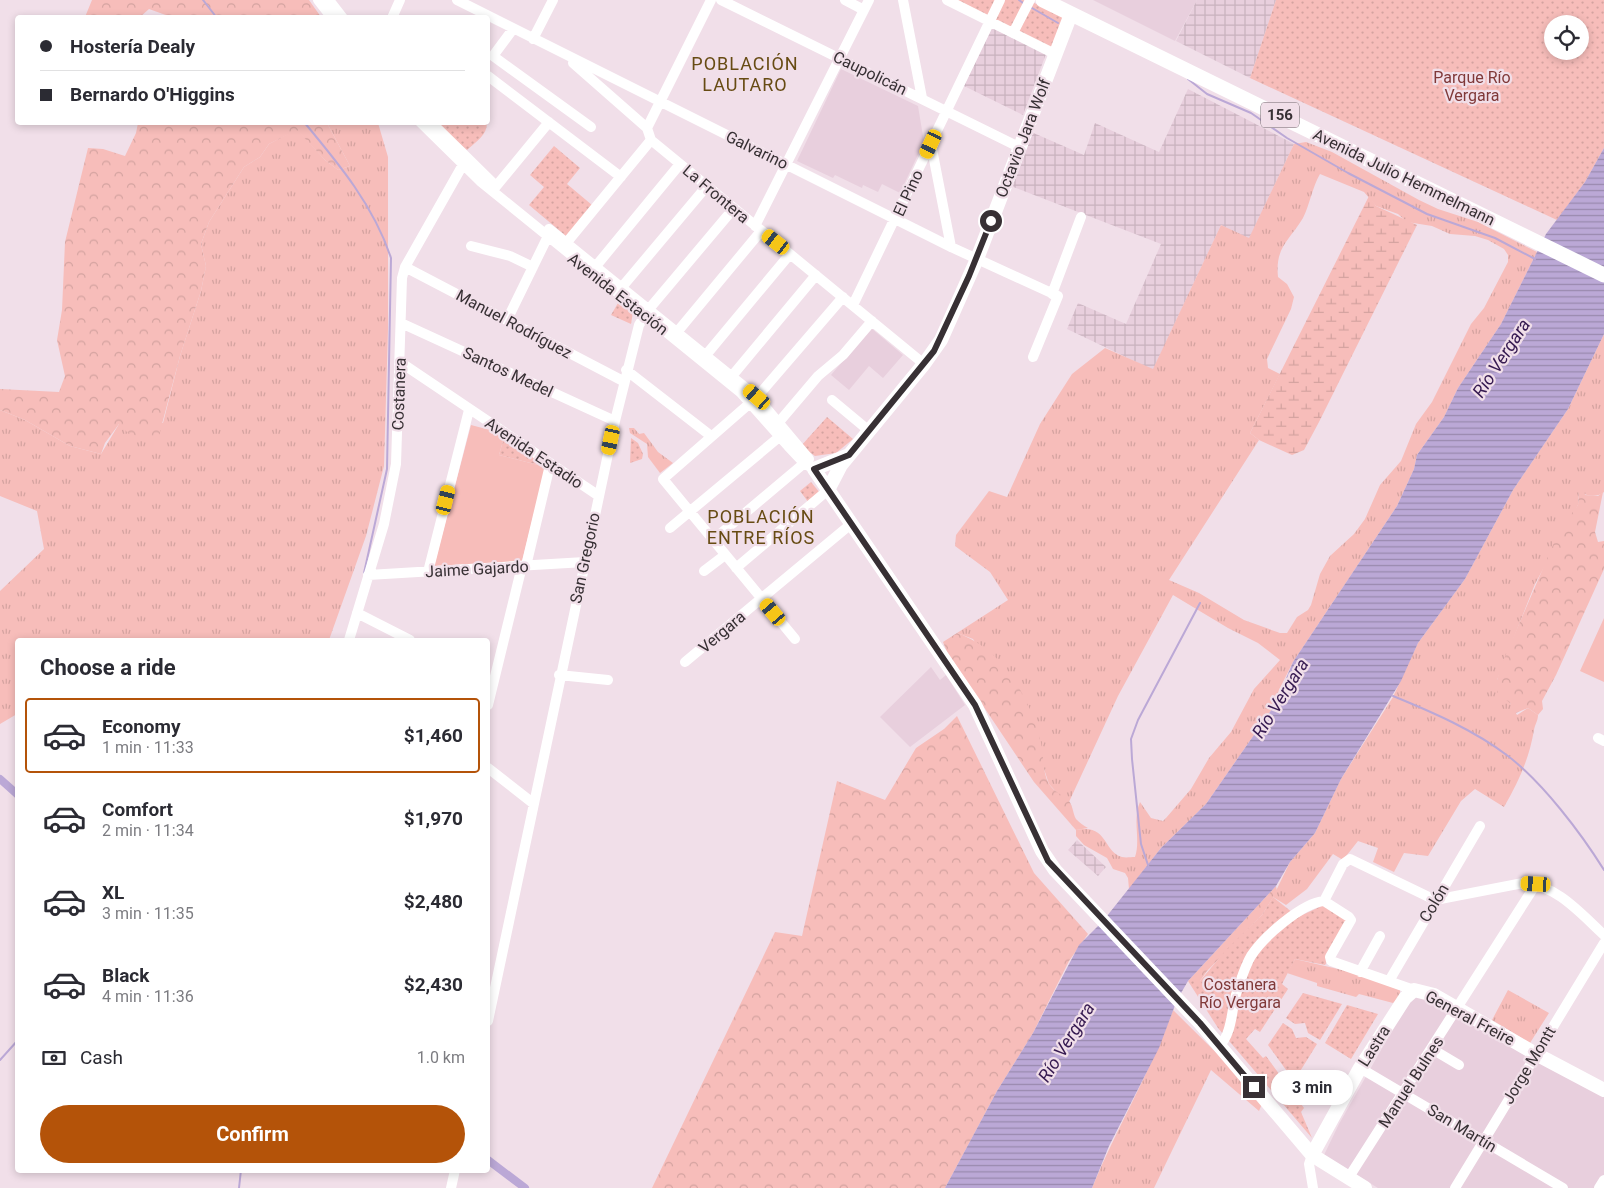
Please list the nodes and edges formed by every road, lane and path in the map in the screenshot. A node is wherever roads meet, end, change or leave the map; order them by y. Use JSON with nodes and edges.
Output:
{"nodes":[{"id":1,"x":318,"y":0,"type":"edge"},
{"id":2,"x":329,"y":0,"type":"edge"},
{"id":3,"x":400,"y":0,"type":"edge"},
{"id":4,"x":457,"y":0,"type":"edge"},
{"id":5,"x":553,"y":0,"type":"edge"},
{"id":6,"x":711,"y":0,"type":"edge"},
{"id":7,"x":721,"y":0,"type":"edge"},
{"id":8,"x":845,"y":0,"type":"edge"},
{"id":9,"x":903,"y":0,"type":"edge"},
{"id":10,"x":946,"y":0,"type":"edge"},
{"id":11,"x":1000,"y":0,"type":"edge"},
{"id":12,"x":1030,"y":0,"type":"edge"},
{"id":13,"x":1043,"y":0,"type":"edge"},
{"id":14,"x":867,"y":5,"type":"edge"},
{"id":15,"x":1071,"y":14,"type":"junction"},
{"id":16,"x":330,"y":15,"type":"edge"},
{"id":17,"x":341,"y":15,"type":"edge"},
{"id":18,"x":393,"y":15,"type":"edge"},
{"id":19,"x":485,"y":15,"type":"edge"},
{"id":20,"x":490,"y":17,"type":"edge"},
{"id":21,"x":990,"y":22,"type":"junction"},
{"id":22,"x":512,"y":29,"type":"junction"},
{"id":23,"x":1013,"y":33,"type":"junction"},
{"id":24,"x":533,"y":39,"type":"junction"},
{"id":25,"x":563,"y":54,"type":"junction"},
{"id":26,"x":1055,"y":54,"type":"junction"},
{"id":27,"x":839,"y":59,"type":"junction"},
{"id":28,"x":490,"y":78,"type":"edge"},
{"id":29,"x":922,"y":98,"type":"junction"},
{"id":30,"x":660,"y":102,"type":"junction"},
{"id":31,"x":947,"y":110,"type":"junction"},
{"id":32,"x":549,"y":122,"type":"junction"},
{"id":33,"x":423,"y":125,"type":"edge"},
{"id":34,"x":433,"y":125,"type":"edge"},
{"id":35,"x":591,"y":127,"type":"dead end"},
{"id":36,"x":647,"y":128,"type":"junction"},
{"id":37,"x":650,"y":140,"type":"junction"},
{"id":38,"x":931,"y":144,"type":"junction"},
{"id":39,"x":1019,"y":147,"type":"junction"},
{"id":40,"x":464,"y":162,"type":"junction"},
{"id":41,"x":680,"y":164,"type":"junction"},
{"id":42,"x":786,"y":164,"type":"junction"},
{"id":43,"x":621,"y":177,"type":"junction"},
{"id":44,"x":706,"y":187,"type":"junction"},
{"id":45,"x":494,"y":189,"type":"junction"},
{"id":46,"x":734,"y":208,"type":"junction"},
{"id":47,"x":1081,"y":217,"type":"dead end"},
{"id":48,"x":896,"y":219,"type":"junction"},
{"id":49,"x":758,"y":228,"type":"junction"},
{"id":50,"x":549,"y":234,"type":"junction"},
{"id":51,"x":471,"y":246,"type":"dead end"},
{"id":52,"x":564,"y":246,"type":"junction"},
{"id":53,"x":951,"y":247,"type":"junction"},
{"id":54,"x":790,"y":254,"type":"junction"},
{"id":55,"x":977,"y":259,"type":"junction"},
{"id":56,"x":596,"y":266,"type":"junction"},
{"id":57,"x":405,"y":267,"type":"junction"},
{"id":58,"x":533,"y":267,"type":"junction"},
{"id":59,"x":816,"y":275,"type":"junction"},
{"id":60,"x":1604,"y":275,"type":"edge"},
{"id":61,"x":622,"y":287,"type":"junction"},
{"id":62,"x":1055,"y":295,"type":"junction"},
{"id":63,"x":843,"y":297,"type":"junction"},
{"id":64,"x":853,"y":305,"type":"junction"},
{"id":65,"x":647,"y":312,"type":"junction"},
{"id":66,"x":507,"y":320,"type":"junction"},
{"id":67,"x":872,"y":321,"type":"junction"},
{"id":68,"x":401,"y":323,"type":"junction"},
{"id":69,"x":675,"y":335,"type":"junction"},
{"id":70,"x":706,"y":355,"type":"junction"},
{"id":71,"x":1033,"y":357,"type":"dead end"},
{"id":72,"x":400,"y":362,"type":"junction"},
{"id":73,"x":924,"y":364,"type":"junction"},
{"id":74,"x":626,"y":370,"type":"junction"},
{"id":75,"x":732,"y":376,"type":"junction"},
{"id":76,"x":623,"y":381,"type":"junction"},
{"id":77,"x":754,"y":400,"type":"junction"},
{"id":78,"x":832,"y":400,"type":"dead end"},
{"id":79,"x":469,"y":410,"type":"junction"},
{"id":80,"x":615,"y":420,"type":"junction"},
{"id":81,"x":782,"y":430,"type":"junction"},
{"id":82,"x":868,"y":430,"type":"junction"},
{"id":83,"x":711,"y":436,"type":"junction"},
{"id":84,"x":849,"y":455,"type":"junction"},
{"id":85,"x":550,"y":464,"type":"junction"},
{"id":86,"x":809,"y":464,"type":"junction"},
{"id":87,"x":828,"y":490,"type":"junction"},
{"id":88,"x":599,"y":496,"type":"junction"},
{"id":89,"x":690,"y":512,"type":"junction"},
{"id":90,"x":851,"y":524,"type":"junction"},
{"id":91,"x":670,"y":528,"type":"dead end"},
{"id":92,"x":713,"y":540,"type":"junction"},
{"id":93,"x":725,"y":555,"type":"junction"},
{"id":94,"x":585,"y":562,"type":"junction"},
{"id":95,"x":524,"y":566,"type":"junction"},
{"id":96,"x":736,"y":568,"type":"junction"},
{"id":97,"x":704,"y":571,"type":"dead end"},
{"id":98,"x":428,"y":572,"type":"junction"},
{"id":99,"x":368,"y":575,"type":"junction"},
{"id":100,"x":762,"y":599,"type":"junction"},
{"id":101,"x":357,"y":613,"type":"junction"},
{"id":102,"x":350,"y":638,"type":"edge"},
{"id":103,"x":406,"y":638,"type":"edge"},
{"id":104,"x":795,"y":640,"type":"dead end"},
{"id":105,"x":686,"y":662,"type":"dead end"},
{"id":106,"x":560,"y":675,"type":"junction"},
{"id":107,"x":490,"y":680,"type":"edge"},
{"id":108,"x":608,"y":680,"type":"dead end"},
{"id":109,"x":490,"y":770,"type":"edge"},
{"id":110,"x":534,"y":804,"type":"junction"},
{"id":111,"x":1480,"y":826,"type":"dead end"},
{"id":112,"x":1536,"y":884,"type":"junction"},
{"id":113,"x":1435,"y":900,"type":"junction"},
{"id":114,"x":1324,"y":901,"type":"junction"},
{"id":115,"x":1604,"y":935,"type":"edge"},
{"id":116,"x":1380,"y":936,"type":"dead end"},
{"id":117,"x":1604,"y":943,"type":"edge"},
{"id":118,"x":1360,"y":972,"type":"junction"},
{"id":119,"x":1389,"y":981,"type":"junction"},
{"id":120,"x":1414,"y":990,"type":"junction"},
{"id":121,"x":1458,"y":1008,"type":"junction"},
{"id":122,"x":490,"y":1012,"type":"edge"},
{"id":123,"x":1220,"y":1046,"type":"junction"},
{"id":124,"x":1432,"y":1049,"type":"junction"},
{"id":125,"x":1536,"y":1054,"type":"junction"},
{"id":126,"x":1459,"y":1065,"type":"dead end"},
{"id":127,"x":1360,"y":1068,"type":"junction"},
{"id":128,"x":1604,"y":1090,"type":"edge"},
{"id":129,"x":1404,"y":1093,"type":"junction"},
{"id":130,"x":1484,"y":1141,"type":"junction"},
{"id":131,"x":1312,"y":1155,"type":"junction"},
{"id":132,"x":454,"y":1173,"type":"edge"},
{"id":133,"x":1349,"y":1177,"type":"junction"},
{"id":134,"x":1604,"y":1180,"type":"edge"},
{"id":135,"x":451,"y":1188,"type":"edge"},
{"id":136,"x":1313,"y":1188,"type":"edge"},
{"id":137,"x":1365,"y":1188,"type":"edge"},
{"id":138,"x":1455,"y":1188,"type":"edge"},
{"id":139,"x":1563,"y":1188,"type":"edge"},
{"id":140,"x":1599,"y":1188,"type":"edge"}],
"edges":[{"from":1,"to":16,"type":"street"},
{"from":2,"to":17,"type":"street"},
{"from":3,"to":18,"type":"street"},
{"from":4,"to":19,"type":"street","name":"Galvarino"},
{"from":5,"to":24,"type":"street"},
{"from":6,"to":30,"type":"street"},
{"from":7,"to":27,"type":"street","name":"Caupolicán"},
{"from":8,"to":14,"type":"street"},
{"from":9,"to":29,"type":"street"},
{"from":10,"to":21,"type":"street"},
{"from":11,"to":21,"type":"street","name":"El Pino"},
{"from":12,"to":23,"type":"street"},
{"from":13,"to":15,"type":"highway","name":"Avenida Julio Hemmelmann","number":"156"},
{"from":14,"to":27,"type":"street"},
{"from":15,"to":26,"type":"main road","name":"Octavio Jara Wolf"},
{"from":15,"to":60,"type":"highway","name":"Avenida Julio Hemmelmann","number":"156"},
{"from":20,"to":22,"type":"street","name":"Galvarino"},
{"from":21,"to":23,"type":"street"},
{"from":21,"to":31,"type":"street","name":"El Pino"},
{"from":22,"to":24,"type":"street","name":"Galvarino"},
{"from":22,"to":35,"type":"street"},
{"from":23,"to":26,"type":"street"},
{"from":24,"to":25,"type":"street","name":"Galvarino"},
{"from":25,"to":30,"type":"street","name":"Galvarino"},
{"from":25,"to":36,"type":"street"},
{"from":26,"to":39,"type":"main road","name":"Octavio Jara Wolf"},
{"from":27,"to":29,"type":"street","name":"Caupolicán"},
{"from":27,"to":42,"type":"street"},
{"from":28,"to":32,"type":"street"},
{"from":29,"to":31,"type":"street","name":"Caupolicán"},
{"from":30,"to":36,"type":"street"},
{"from":30,"to":42,"type":"street","name":"Galvarino"},
{"from":31,"to":38,"type":"street","name":"El Pino"},
{"from":31,"to":39,"type":"street","name":"Caupolicán"},
{"from":32,"to":43,"type":"street"},
{"from":32,"to":45,"type":"street"},
{"from":33,"to":40,"type":"street","name":"Avenida Estación"},
{"from":34,"to":40,"type":"street","name":"Avenida Estación"},
{"from":36,"to":37,"type":"street"},
{"from":37,"to":41,"type":"street","name":"La Frontera"},
{"from":37,"to":43,"type":"street"},
{"from":38,"to":48,"type":"street","name":"El Pino"},
{"from":38,"to":53,"type":"street"},
{"from":39,"to":55,"type":"main road","name":"Octavio Jara Wolf"},
{"from":40,"to":45,"type":"street","name":"Avenida Estación"},
{"from":40,"to":57,"type":"street","name":"Costanera"},
{"from":41,"to":44,"type":"street","name":"La Frontera"},
{"from":41,"to":56,"type":"street"},
{"from":42,"to":48,"type":"street","name":"Galvarino"},
{"from":42,"to":49,"type":"street"},
{"from":43,"to":52,"type":"street"},
{"from":44,"to":46,"type":"street","name":"La Frontera"},
{"from":44,"to":61,"type":"street"},
{"from":45,"to":50,"type":"street","name":"Avenida Estación"},
{"from":46,"to":49,"type":"street","name":"La Frontera"},
{"from":46,"to":65,"type":"street","name":"San Gregorio"},
{"from":47,"to":62,"type":"street"},
{"from":48,"to":53,"type":"street","name":"Galvarino"},
{"from":48,"to":64,"type":"street","name":"El Pino"},
{"from":49,"to":54,"type":"street","name":"La Frontera"},
{"from":49,"to":69,"type":"street"},
{"from":50,"to":52,"type":"street","name":"Avenida Estación"},
{"from":50,"to":58,"type":"street"},
{"from":51,"to":58,"type":"street"},
{"from":52,"to":56,"type":"street","name":"Avenida Estación"},
{"from":52,"to":65,"type":"street","name":"Avenida Estación"},
{"from":53,"to":55,"type":"street","name":"Galvarino"},
{"from":54,"to":59,"type":"street","name":"La Frontera"},
{"from":54,"to":70,"type":"street"},
{"from":55,"to":62,"type":"street","name":"Galvarino"},
{"from":55,"to":73,"type":"main road","name":"Octavio Jara Wolf"},
{"from":56,"to":61,"type":"street","name":"Avenida Estación"},
{"from":57,"to":66,"type":"street","name":"Manuel Rodríguez"},
{"from":57,"to":68,"type":"street","name":"Costanera"},
{"from":58,"to":66,"type":"street"},
{"from":59,"to":63,"type":"street","name":"La Frontera"},
{"from":59,"to":75,"type":"street"},
{"from":61,"to":65,"type":"street","name":"Avenida Estación"},
{"from":62,"to":71,"type":"street"},
{"from":63,"to":64,"type":"street","name":"La Frontera"},
{"from":63,"to":77,"type":"street"},
{"from":64,"to":67,"type":"street","name":"La Frontera"},
{"from":65,"to":69,"type":"street","name":"Avenida Estación"},
{"from":65,"to":74,"type":"street","name":"San Gregorio"},
{"from":66,"to":76,"type":"street","name":"Manuel Rodríguez"},
{"from":67,"to":73,"type":"street","name":"La Frontera"},
{"from":67,"to":81,"type":"street"},
{"from":68,"to":72,"type":"street","name":"Costanera"},
{"from":68,"to":80,"type":"street","name":"Santos Medel"},
{"from":69,"to":70,"type":"street","name":"Avenida Estación"},
{"from":69,"to":77,"type":"street","name":"Avenida Estación"},
{"from":70,"to":75,"type":"street","name":"Avenida Estación"},
{"from":72,"to":79,"type":"street","name":"Avenida Estadio"},
{"from":72,"to":99,"type":"street","name":"Costanera"},
{"from":73,"to":82,"type":"main road","name":"Octavio Jara Wolf"},
{"from":74,"to":76,"type":"street","name":"San Gregorio"},
{"from":74,"to":83,"type":"street"},
{"from":75,"to":77,"type":"street","name":"Avenida Estación"},
{"from":76,"to":80,"type":"street","name":"San Gregorio"},
{"from":77,"to":81,"type":"street","name":"Avenida Estación"},
{"from":77,"to":81,"type":"street","name":"Avenida Estación"},
{"from":77,"to":83,"type":"street"},
{"from":78,"to":82,"type":"street"},
{"from":79,"to":85,"type":"street","name":"Avenida Estadio"},
{"from":79,"to":98,"type":"street","name":"Avenida Estadio"},
{"from":80,"to":88,"type":"street","name":"San Gregorio"},
{"from":81,"to":86,"type":"street","name":"Avenida Estación"},
{"from":81,"to":89,"type":"street"},
{"from":82,"to":84,"type":"main road","name":"Octavio Jara Wolf"},
{"from":83,"to":89,"type":"street"},
{"from":84,"to":86,"type":"main road"},
{"from":84,"to":87,"type":"main road","name":"Octavio Jara Wolf"},
{"from":85,"to":88,"type":"street","name":"Avenida Estadio"},
{"from":85,"to":95,"type":"street"},
{"from":86,"to":87,"type":"main road","name":"Avenida Estación"},
{"from":86,"to":92,"type":"street"},
{"from":87,"to":90,"type":"main road","name":"Avenida Estación"},
{"from":87,"to":96,"type":"street"},
{"from":88,"to":94,"type":"street","name":"San Gregorio"},
{"from":89,"to":91,"type":"street"},
{"from":89,"to":92,"type":"street"},
{"from":90,"to":100,"type":"street","name":"Vergara"},
{"from":90,"to":123,"type":"main road","name":"Avenida Estación"},
{"from":92,"to":93,"type":"street"},
{"from":93,"to":96,"type":"street"},
{"from":93,"to":97,"type":"street"},
{"from":94,"to":95,"type":"street","name":"Jaime Gajardo"},
{"from":94,"to":106,"type":"street","name":"San Gregorio"},
{"from":95,"to":98,"type":"street","name":"Jaime Gajardo"},
{"from":95,"to":107,"type":"street"},
{"from":96,"to":100,"type":"street"},
{"from":98,"to":99,"type":"street","name":"Jaime Gajardo"},
{"from":99,"to":101,"type":"street","name":"Costanera"},
{"from":100,"to":104,"type":"street"},
{"from":100,"to":105,"type":"street","name":"Vergara"},
{"from":101,"to":102,"type":"street","name":"Costanera"},
{"from":101,"to":103,"type":"street"},
{"from":106,"to":108,"type":"street"},
{"from":106,"to":110,"type":"street","name":"San Gregorio"},
{"from":109,"to":110,"type":"street"},
{"from":110,"to":122,"type":"street","name":"San Gregorio"},
{"from":111,"to":113,"type":"street","name":"Colón"},
{"from":112,"to":113,"type":"street"},
{"from":112,"to":115,"type":"street"},
{"from":112,"to":121,"type":"street","name":"Manuel Bulnes"},
{"from":113,"to":114,"type":"street"},
{"from":113,"to":119,"type":"street","name":"Colón"},
{"from":114,"to":118,"type":"street","name":"General Freire"},
{"from":114,"to":123,"type":"street"},
{"from":116,"to":118,"type":"street"},
{"from":117,"to":125,"type":"street","name":"Jorge Montt"},
{"from":118,"to":119,"type":"street","name":"General Freire"},
{"from":119,"to":120,"type":"street","name":"General Freire"},
{"from":120,"to":121,"type":"main road","name":"General Freire"},
{"from":120,"to":127,"type":"main road","name":"Lastra"},
{"from":121,"to":124,"type":"street","name":"Manuel Bulnes"},
{"from":121,"to":125,"type":"main road","name":"General Freire"},
{"from":123,"to":131,"type":"main road","name":"Avenida Estación"},
{"from":124,"to":126,"type":"street"},
{"from":124,"to":129,"type":"street","name":"Manuel Bulnes"},
{"from":125,"to":128,"type":"main road","name":"General Freire"},
{"from":125,"to":130,"type":"street","name":"Jorge Montt"},
{"from":127,"to":129,"type":"street","name":"San Martín"},
{"from":127,"to":131,"type":"main road","name":"Lastra"},
{"from":129,"to":130,"type":"street","name":"San Martín"},
{"from":129,"to":133,"type":"street","name":"Manuel Bulnes"},
{"from":130,"to":138,"type":"street","name":"Jorge Montt"},
{"from":130,"to":139,"type":"street","name":"San Martín"},
{"from":131,"to":133,"type":"main road","name":"Avenida Estación"},
{"from":131,"to":136,"type":"street","name":"Lastra"},
{"from":132,"to":135,"type":"street"},
{"from":133,"to":137,"type":"main road","name":"Avenida Estación"},
{"from":134,"to":140,"type":"street"}]}
